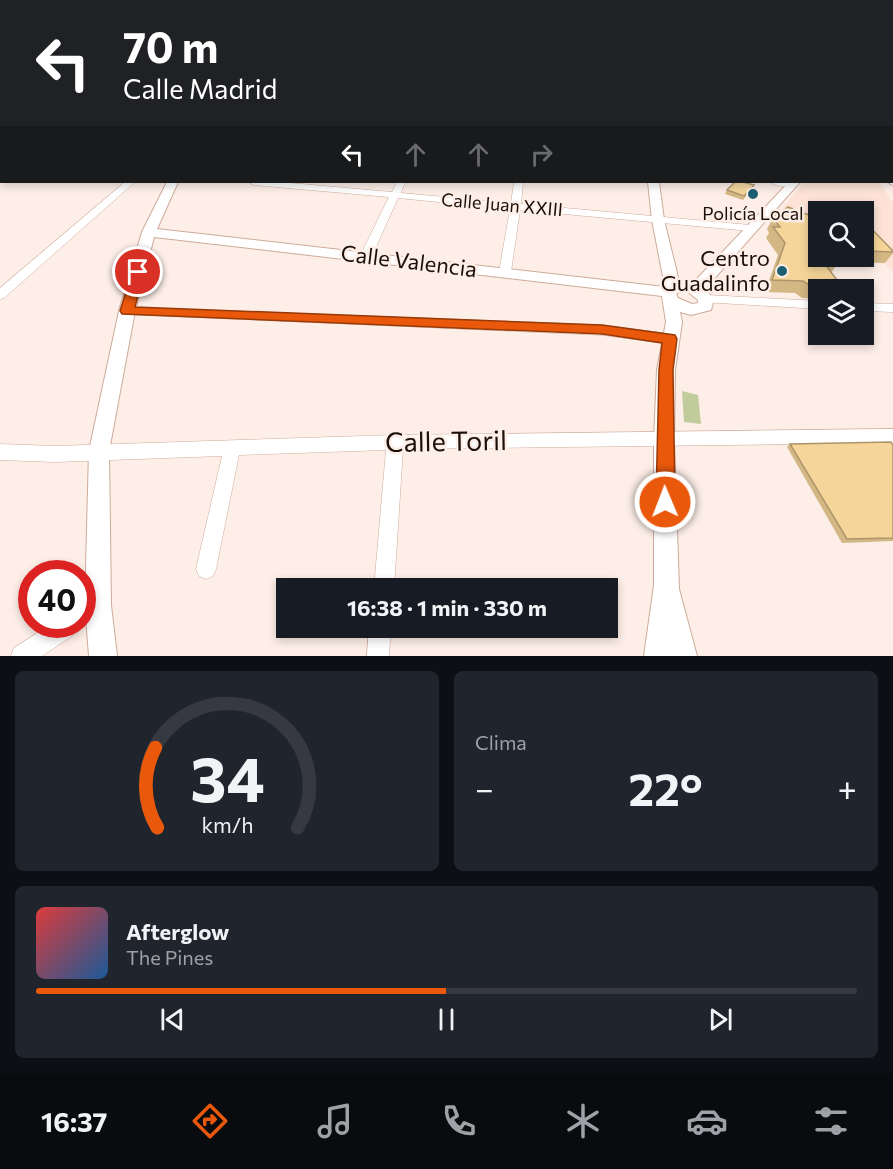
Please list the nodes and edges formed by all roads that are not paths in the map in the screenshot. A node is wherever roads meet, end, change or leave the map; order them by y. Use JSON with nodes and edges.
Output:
{"nodes":[{"id":1,"x":129,"y":183,"type":"edge"},
{"id":2,"x":171,"y":183,"type":"edge"},
{"id":3,"x":265,"y":183,"type":"edge"},
{"id":4,"x":401,"y":183,"type":"edge"},
{"id":5,"x":519,"y":183,"type":"edge"},
{"id":6,"x":653,"y":183,"type":"edge"},
{"id":7,"x":794,"y":183,"type":"edge"},
{"id":8,"x":395,"y":195,"type":"junction"},
{"id":9,"x":515,"y":206,"type":"junction"},
{"id":10,"x":657,"y":219,"type":"junction"},
{"id":11,"x":750,"y":228,"type":"junction"},
{"id":12,"x":149,"y":232,"type":"junction"},
{"id":13,"x":366,"y":256,"type":"junction"},
{"id":14,"x":505,"y":272,"type":"junction"},
{"id":15,"x":671,"y":293,"type":"junction"},
{"id":16,"x":701,"y":294,"type":"junction"},
{"id":17,"x":0,"y":295,"type":"edge"},
{"id":18,"x":808,"y":304,"type":"edge"},
{"id":19,"x":874,"y":308,"type":"edge"},
{"id":20,"x":893,"y":309,"type":"edge"},
{"id":21,"x":691,"y":310,"type":"junction"},
{"id":22,"x":127,"y":311,"type":"junction"},
{"id":23,"x":672,"y":331,"type":"junction"},
{"id":24,"x":893,"y":436,"type":"edge"},
{"id":25,"x":664,"y":440,"type":"junction"},
{"id":26,"x":395,"y":442,"type":"junction"},
{"id":27,"x":232,"y":447,"type":"junction"},
{"id":28,"x":0,"y":452,"type":"edge"},
{"id":29,"x":99,"y":452,"type":"junction"},
{"id":30,"x":93,"y":560,"type":"edge"},
{"id":31,"x":206,"y":570,"type":"dead end"},
{"id":32,"x":385,"y":578,"type":"edge"},
{"id":33,"x":667,"y":585,"type":"junction"},
{"id":34,"x":96,"y":631,"type":"edge"},
{"id":35,"x":49,"y":638,"type":"edge"},
{"id":36,"x":379,"y":638,"type":"edge"},
{"id":37,"x":22,"y":656,"type":"edge"},
{"id":38,"x":103,"y":656,"type":"edge"},
{"id":39,"x":378,"y":656,"type":"edge"},
{"id":40,"x":658,"y":656,"type":"edge"},
{"id":41,"x":683,"y":656,"type":"edge"}],
"edges":[{"from":1,"to":17,"type":"street"},
{"from":2,"to":12,"type":"street"},
{"from":3,"to":8,"type":"street","name":"Calle Juan XXIII"},
{"from":4,"to":8,"type":"street"},
{"from":5,"to":9,"type":"street"},
{"from":6,"to":10,"type":"street"},
{"from":7,"to":11,"type":"street"},
{"from":8,"to":9,"type":"street","name":"Calle Juan XXIII"},
{"from":8,"to":13,"type":"street"},
{"from":9,"to":10,"type":"street","name":"Calle Juan XXIII"},
{"from":9,"to":14,"type":"street"},
{"from":10,"to":11,"type":"street","name":"Calle Juan XXIII"},
{"from":10,"to":15,"type":"street"},
{"from":11,"to":16,"type":"street"},
{"from":12,"to":13,"type":"street","name":"Calle Valencia"},
{"from":12,"to":22,"type":"street"},
{"from":13,"to":14,"type":"street","name":"Calle Valencia"},
{"from":14,"to":15,"type":"street","name":"Calle Valencia"},
{"from":15,"to":16,"type":"street","name":"Calle Valencia"},
{"from":15,"to":21,"type":"street"},
{"from":15,"to":23,"type":"street"},
{"from":16,"to":18,"type":"street"},
{"from":16,"to":21,"type":"street"},
{"from":19,"to":20,"type":"street"},
{"from":21,"to":23,"type":"street"},
{"from":22,"to":23,"type":"street"},
{"from":22,"to":29,"type":"street"},
{"from":23,"to":25,"type":"street"},
{"from":24,"to":25,"type":"street","name":"Calle Toril"},
{"from":25,"to":26,"type":"street","name":"Calle Toril"},
{"from":25,"to":33,"type":"street"},
{"from":26,"to":27,"type":"street","name":"Calle Toril"},
{"from":26,"to":32,"type":"street"},
{"from":27,"to":29,"type":"street","name":"Calle Toril"},
{"from":27,"to":31,"type":"street"},
{"from":28,"to":29,"type":"street","name":"Calle Toril"},
{"from":29,"to":30,"type":"street"},
{"from":33,"to":40,"type":"street"},
{"from":33,"to":41,"type":"street"},
{"from":34,"to":38,"type":"street"},
{"from":35,"to":37,"type":"street"},
{"from":36,"to":39,"type":"street"}]}
